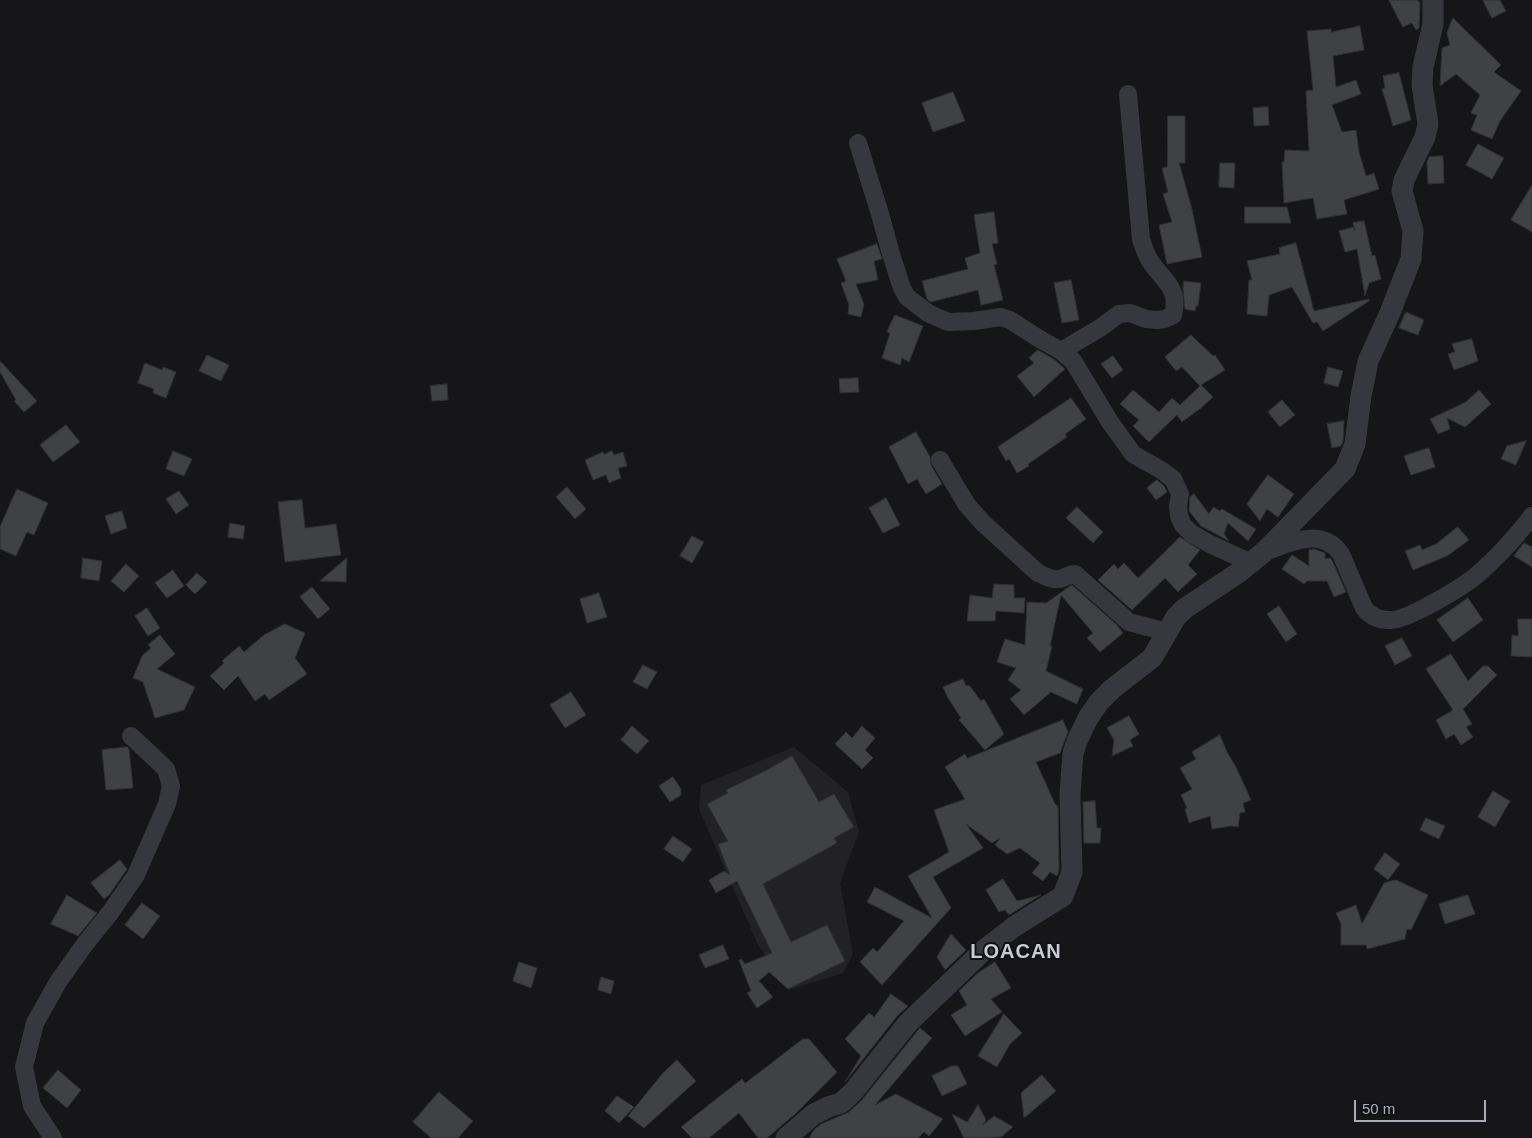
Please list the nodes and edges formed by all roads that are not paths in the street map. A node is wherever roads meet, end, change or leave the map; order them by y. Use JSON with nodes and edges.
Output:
{"nodes":[{"id":1,"x":1433,"y":0,"type":"edge"},
{"id":2,"x":1128,"y":94,"type":"dead end"},
{"id":3,"x":858,"y":143,"type":"dead end"},
{"id":4,"x":1061,"y":350,"type":"junction"},
{"id":5,"x":940,"y":460,"type":"dead end"},
{"id":6,"x":1532,"y":516,"type":"edge"},
{"id":7,"x":1258,"y":558,"type":"junction"},
{"id":8,"x":1167,"y":632,"type":"junction"},
{"id":9,"x":132,"y":736,"type":"dead end"},
{"id":10,"x":53,"y":1138,"type":"edge"},
{"id":11,"x":786,"y":1138,"type":"edge"}],
"edges":[{"from":1,"to":7,"type":"street"},
{"from":2,"to":4,"type":"street"},
{"from":3,"to":4,"type":"street"},
{"from":4,"to":7,"type":"street"},
{"from":5,"to":8,"type":"street"},
{"from":6,"to":7,"type":"street"},
{"from":7,"to":8,"type":"street"},
{"from":8,"to":11,"type":"street"},
{"from":9,"to":10,"type":"street"}]}
